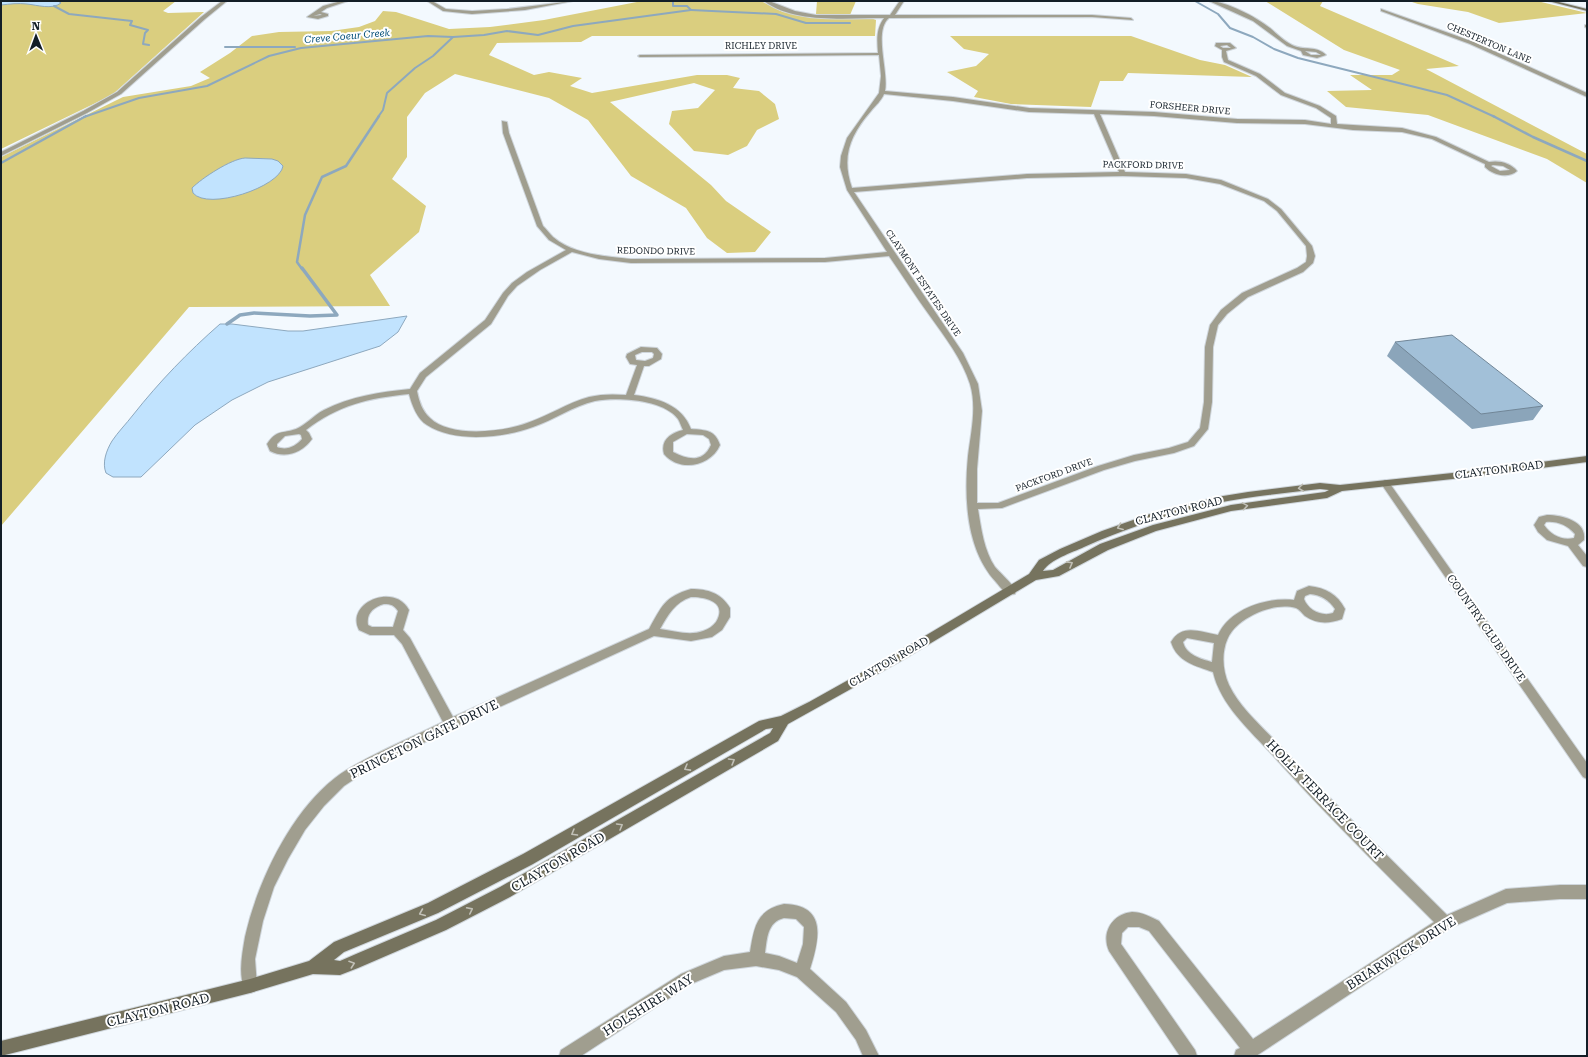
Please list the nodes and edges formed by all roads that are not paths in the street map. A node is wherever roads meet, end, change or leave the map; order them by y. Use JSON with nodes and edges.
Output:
{"nodes":[{"id":1,"x":225,"y":1,"type":"edge"},
{"id":2,"x":346,"y":1,"type":"edge"},
{"id":3,"x":429,"y":1,"type":"edge"},
{"id":4,"x":571,"y":1,"type":"edge"},
{"id":5,"x":766,"y":1,"type":"edge"},
{"id":6,"x":902,"y":1,"type":"edge"},
{"id":7,"x":1211,"y":1,"type":"edge"},
{"id":8,"x":1550,"y":1,"type":"edge"},
{"id":9,"x":1383,"y":10,"type":"dead end"},
{"id":10,"x":1587,"y":10,"type":"edge"},
{"id":11,"x":317,"y":13,"type":"dead end"},
{"id":12,"x":892,"y":16,"type":"junction"},
{"id":13,"x":1131,"y":19,"type":"dead end"},
{"id":14,"x":1224,"y":49,"type":"dead end"},
{"id":15,"x":1303,"y":51,"type":"dead end"},
{"id":16,"x":881,"y":54,"type":"junction"},
{"id":17,"x":640,"y":56,"type":"dead end"},
{"id":18,"x":882,"y":92,"type":"junction"},
{"id":19,"x":1587,"y":95,"type":"edge"},
{"id":20,"x":1096,"y":112,"type":"junction"},
{"id":21,"x":504,"y":122,"type":"dead end"},
{"id":22,"x":1334,"y":125,"type":"junction"},
{"id":23,"x":1,"y":154,"type":"edge"},
{"id":24,"x":1489,"y":164,"type":"dead end"},
{"id":25,"x":1123,"y":174,"type":"junction"},
{"id":26,"x":850,"y":190,"type":"junction"},
{"id":27,"x":571,"y":250,"type":"junction"},
{"id":28,"x":891,"y":254,"type":"junction"},
{"id":29,"x":641,"y":364,"type":"dead end"},
{"id":30,"x":413,"y":391,"type":"junction"},
{"id":31,"x":629,"y":397,"type":"junction"},
{"id":32,"x":299,"y":431,"type":"dead end"},
{"id":33,"x":688,"y":431,"type":"junction"},
{"id":34,"x":1587,"y":459,"type":"edge"},
{"id":35,"x":1385,"y":483,"type":"junction"},
{"id":36,"x":1340,"y":488,"type":"junction"},
{"id":37,"x":972,"y":506,"type":"junction"},
{"id":38,"x":1571,"y":543,"type":"dead end"},
{"id":39,"x":1587,"y":563,"type":"edge"},
{"id":40,"x":1033,"y":577,"type":"junction"},
{"id":41,"x":1011,"y":591,"type":"junction"},
{"id":42,"x":1300,"y":605,"type":"dead end"},
{"id":43,"x":397,"y":632,"type":"dead end"},
{"id":44,"x":653,"y":632,"type":"junction"},
{"id":45,"x":1220,"y":640,"type":"junction"},
{"id":46,"x":1219,"y":669,"type":"junction"},
{"id":47,"x":784,"y":720,"type":"junction"},
{"id":48,"x":450,"y":724,"type":"junction"},
{"id":49,"x":1587,"y":773,"type":"edge"},
{"id":50,"x":1587,"y":892,"type":"edge"},
{"id":51,"x":1444,"y":923,"type":"junction"},
{"id":52,"x":756,"y":959,"type":"junction"},
{"id":53,"x":313,"y":967,"type":"junction"},
{"id":54,"x":802,"y":972,"type":"junction"},
{"id":55,"x":250,"y":986,"type":"junction"},
{"id":56,"x":1,"y":1049,"type":"edge"},
{"id":57,"x":1247,"y":1053,"type":"edge"},
{"id":58,"x":567,"y":1056,"type":"edge"},
{"id":59,"x":871,"y":1056,"type":"edge"},
{"id":60,"x":1189,"y":1056,"type":"edge"}],
"edges":[{"from":1,"to":23,"type":"street"},
{"from":2,"to":11,"type":"street"},
{"from":3,"to":4,"type":"street"},
{"from":5,"to":12,"type":"street"},
{"from":6,"to":12,"type":"street"},
{"from":7,"to":15,"type":"street"},
{"from":8,"to":10,"type":"main road"},
{"from":9,"to":19,"type":"street","name":"CHESTERTON LANE"},
{"from":12,"to":13,"type":"street"},
{"from":12,"to":16,"type":"street"},
{"from":14,"to":22,"type":"street"},
{"from":16,"to":17,"type":"street","name":"RICHLEY DRIVE"},
{"from":16,"to":18,"type":"street"},
{"from":18,"to":20,"type":"street","name":"FORSHEER DRIVE"},
{"from":18,"to":26,"type":"street","name":"CLAYMONT ESTATES DRIVE"},
{"from":20,"to":22,"type":"street","name":"FORSHEER DRIVE"},
{"from":20,"to":25,"type":"street"},
{"from":21,"to":27,"type":"street","name":"REDONDO DRIVE"},
{"from":22,"to":24,"type":"street","name":"FORSHEER DRIVE"},
{"from":25,"to":26,"type":"street","name":"PACKFORD DRIVE"},
{"from":25,"to":37,"type":"street","name":"PACKFORD DRIVE"},
{"from":26,"to":28,"type":"street","name":"CLAYMONT ESTATES DRIVE"},
{"from":27,"to":28,"type":"street","name":"REDONDO DRIVE"},
{"from":27,"to":30,"type":"street"},
{"from":28,"to":37,"type":"street","name":"CLAYMONT ESTATES DRIVE"},
{"from":29,"to":31,"type":"street"},
{"from":30,"to":31,"type":"street"},
{"from":30,"to":32,"type":"street"},
{"from":31,"to":33,"type":"street"},
{"from":33,"to":33,"type":"street"},
{"from":34,"to":35,"type":"main road","name":"CLAYTON ROAD"},
{"from":35,"to":36,"type":"main road","name":"CLAYTON ROAD"},
{"from":35,"to":49,"type":"street","name":"COUNTRY CLUB DRIVE"},
{"from":40,"to":36,"type":"main road","name":"CLAYTON ROAD","one_way":true},
{"from":36,"to":40,"type":"main road","name":"CLAYTON ROAD","one_way":true},
{"from":37,"to":41,"type":"street","name":"CLAYMONT ESTATES DRIVE"},
{"from":38,"to":39,"type":"street"},
{"from":40,"to":41,"type":"main road","name":"CLAYTON ROAD"},
{"from":41,"to":47,"type":"main road","name":"CLAYTON ROAD"},
{"from":42,"to":45,"type":"street"},
{"from":43,"to":48,"type":"street"},
{"from":44,"to":44,"type":"street"},
{"from":44,"to":48,"type":"street","name":"PRINCETON GATE DRIVE"},
{"from":45,"to":46,"type":"street","name":"HOLLY TERRACE COURT"},
{"from":45,"to":46,"type":"street"},
{"from":46,"to":51,"type":"street","name":"HOLLY TERRACE COURT"},
{"from":47,"to":53,"type":"main road","name":"CLAYTON ROAD","one_way":true},
{"from":53,"to":47,"type":"main road","name":"CLAYTON ROAD","one_way":true},
{"from":48,"to":55,"type":"street","name":"PRINCETON GATE DRIVE"},
{"from":50,"to":51,"type":"street","name":"BRIARWYCK DRIVE"},
{"from":51,"to":57,"type":"street","name":"BRIARWYCK DRIVE"},
{"from":52,"to":54,"type":"street","name":"HOLSHIRE WAY"},
{"from":52,"to":54,"type":"street"},
{"from":52,"to":58,"type":"street","name":"HOLSHIRE WAY"},
{"from":53,"to":55,"type":"main road","name":"CLAYTON ROAD"},
{"from":54,"to":59,"type":"street","name":"HOLSHIRE WAY"},
{"from":55,"to":56,"type":"main road","name":"CLAYTON ROAD"},
{"from":57,"to":60,"type":"street","name":"BRIARWYCK DRIVE"}]}
